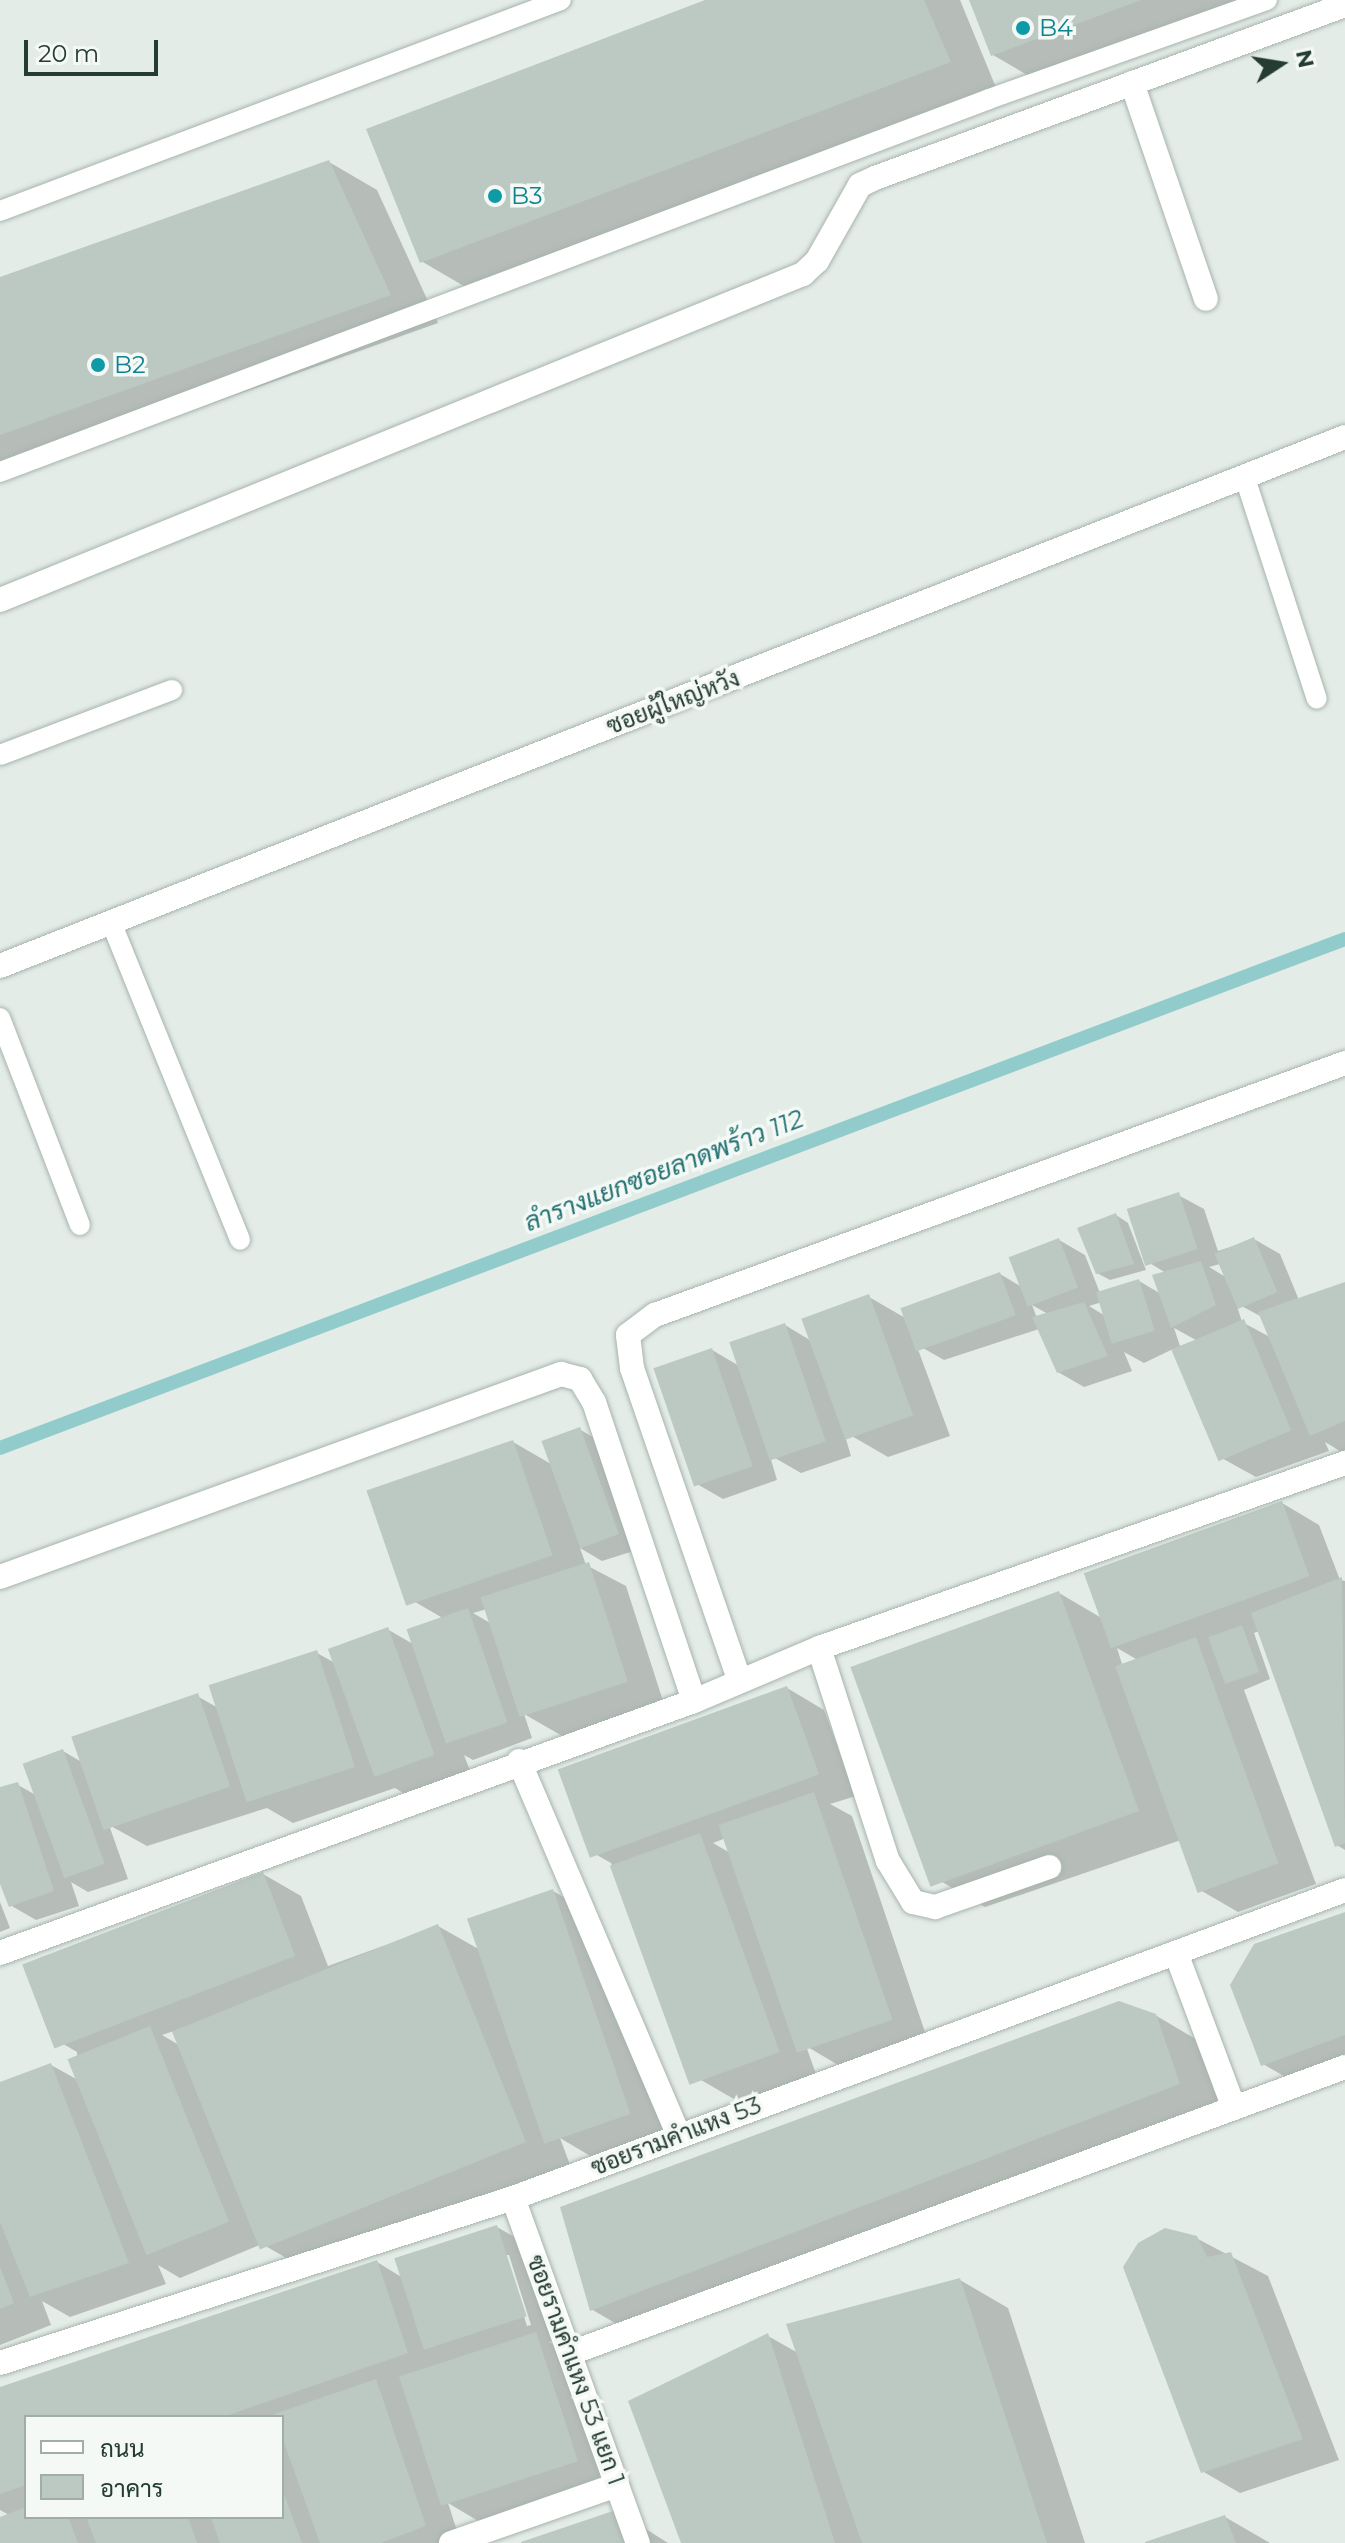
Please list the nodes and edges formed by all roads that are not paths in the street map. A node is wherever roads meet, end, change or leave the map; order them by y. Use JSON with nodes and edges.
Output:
{"nodes":[{"id":1,"x":561,"y":0,"type":"edge"},
{"id":2,"x":1267,"y":0,"type":"edge"},
{"id":3,"x":1345,"y":5,"type":"edge"},
{"id":4,"x":1132,"y":83,"type":"junction"},
{"id":5,"x":0,"y":211,"type":"edge"},
{"id":6,"x":1206,"y":299,"type":"dead end"},
{"id":7,"x":1345,"y":437,"type":"edge"},
{"id":8,"x":0,"y":472,"type":"edge"},
{"id":9,"x":1245,"y":478,"type":"junction"},
{"id":10,"x":0,"y":600,"type":"edge"},
{"id":11,"x":172,"y":690,"type":"dead end"},
{"id":12,"x":1317,"y":699,"type":"dead end"},
{"id":13,"x":0,"y":755,"type":"edge"},
{"id":14,"x":111,"y":922,"type":"junction"},
{"id":15,"x":0,"y":966,"type":"edge"},
{"id":16,"x":0,"y":1018,"type":"edge"},
{"id":17,"x":1345,"y":1063,"type":"edge"},
{"id":18,"x":80,"y":1225,"type":"dead end"},
{"id":19,"x":240,"y":1240,"type":"dead end"},
{"id":20,"x":1345,"y":1463,"type":"edge"},
{"id":21,"x":0,"y":1577,"type":"edge"},
{"id":22,"x":819,"y":1648,"type":"junction"},
{"id":23,"x":739,"y":1679,"type":"junction"},
{"id":24,"x":694,"y":1701,"type":"junction"},
{"id":25,"x":519,"y":1761,"type":"junction"},
{"id":26,"x":1049,"y":1867,"type":"dead end"},
{"id":27,"x":1345,"y":1890,"type":"edge"},
{"id":28,"x":0,"y":1953,"type":"edge"},
{"id":29,"x":1176,"y":1953,"type":"junction"},
{"id":30,"x":1345,"y":2067,"type":"edge"},
{"id":31,"x":1234,"y":2108,"type":"junction"},
{"id":32,"x":678,"y":2134,"type":"junction"},
{"id":33,"x":513,"y":2198,"type":"junction"},
{"id":34,"x":571,"y":2353,"type":"junction"},
{"id":35,"x":0,"y":2363,"type":"edge"},
{"id":36,"x":617,"y":2485,"type":"junction"},
{"id":37,"x":451,"y":2543,"type":"edge"},
{"id":38,"x":638,"y":2543,"type":"edge"}],
"edges":[{"from":1,"to":5,"type":"lane"},
{"from":2,"to":8,"type":"lane"},
{"from":3,"to":4,"type":"street"},
{"from":4,"to":6,"type":"street"},
{"from":4,"to":10,"type":"street"},
{"from":7,"to":9,"type":"street","name":"ซอยผู้ใหญ่หวัง"},
{"from":9,"to":12,"type":"lane"},
{"from":9,"to":14,"type":"street","name":"ซอยผู้ใหญ่หวัง"},
{"from":11,"to":13,"type":"lane"},
{"from":14,"to":15,"type":"street","name":"ซอยผู้ใหญ่หวัง"},
{"from":14,"to":19,"type":"lane"},
{"from":16,"to":18,"type":"lane"},
{"from":17,"to":23,"type":"street"},
{"from":20,"to":22,"type":"street"},
{"from":21,"to":24,"type":"street"},
{"from":22,"to":23,"type":"street"},
{"from":22,"to":26,"type":"street"},
{"from":23,"to":24,"type":"street"},
{"from":24,"to":25,"type":"street"},
{"from":25,"to":28,"type":"street"},
{"from":25,"to":32,"type":"street"},
{"from":27,"to":29,"type":"street","name":"ซอยรามคำแหง 53"},
{"from":29,"to":31,"type":"street"},
{"from":29,"to":32,"type":"street","name":"ซอยรามคำแหง 53"},
{"from":30,"to":31,"type":"street"},
{"from":31,"to":34,"type":"street"},
{"from":32,"to":33,"type":"street","name":"ซอยรามคำแหง 53"},
{"from":33,"to":34,"type":"street","name":"ซอยรามคำแหง 53 แยก 1"},
{"from":33,"to":35,"type":"street","name":"ซอยรามคำแหง 53"},
{"from":34,"to":36,"type":"street","name":"ซอยรามคำแหง 53 แยก 1"},
{"from":36,"to":37,"type":"street"},
{"from":36,"to":38,"type":"street","name":"ซอยรามคำแหง 53 แยก 1"}]}
